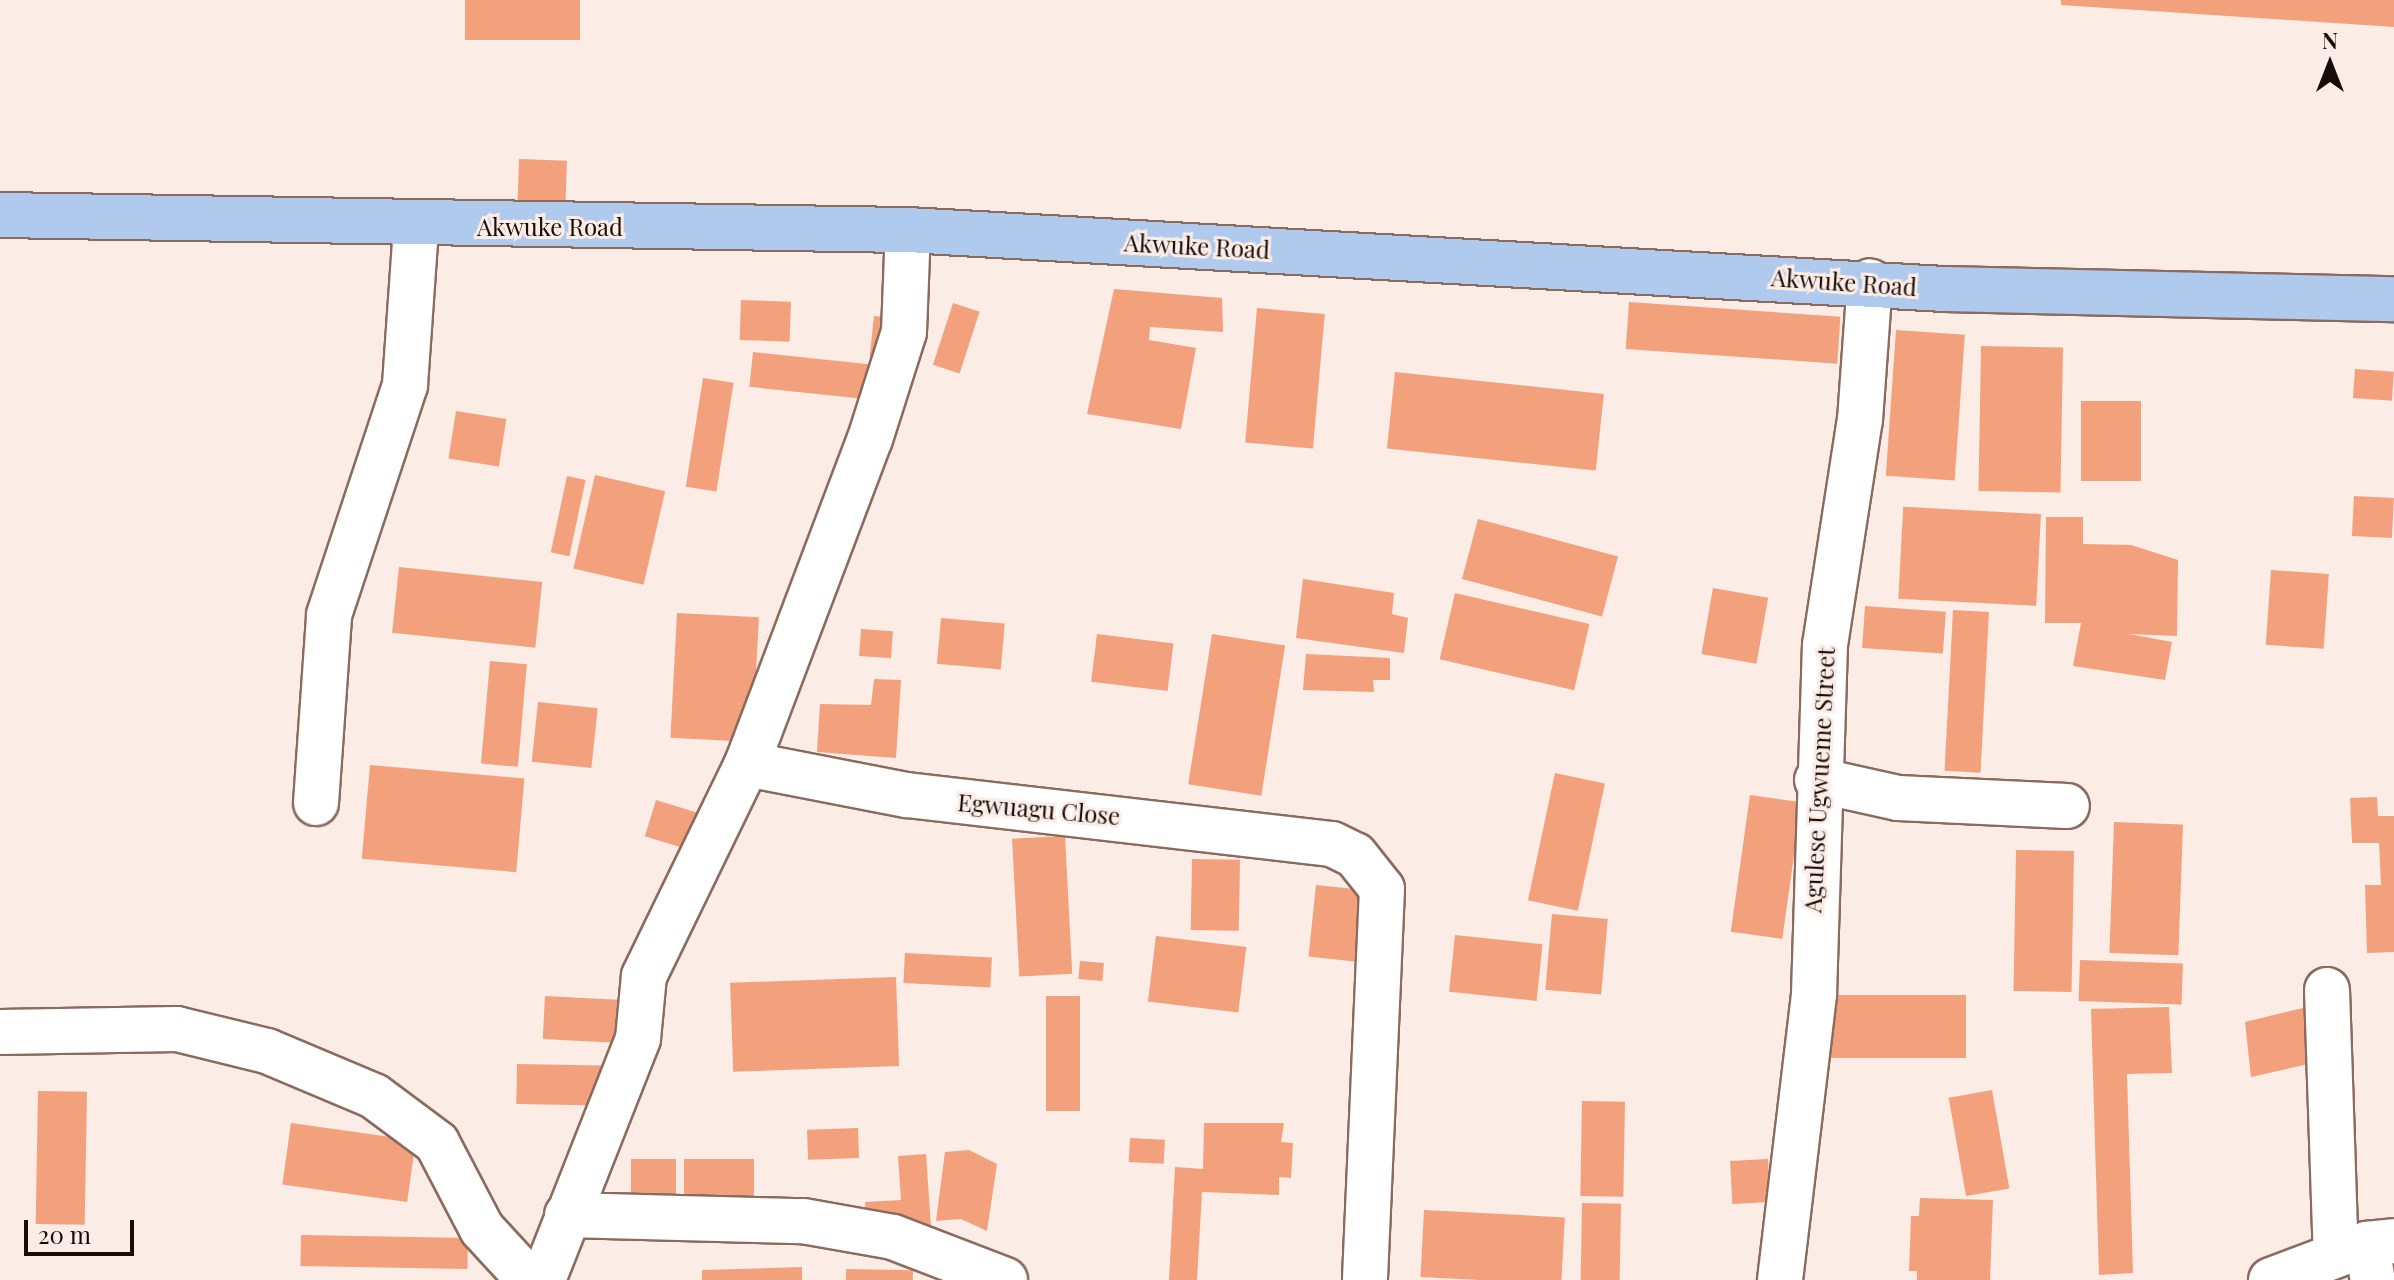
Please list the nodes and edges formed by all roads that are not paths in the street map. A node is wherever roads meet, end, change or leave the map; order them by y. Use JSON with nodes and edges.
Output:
{"nodes":[{"id":1,"x":0,"y":215,"type":"edge"},
{"id":2,"x":416,"y":226,"type":"junction"},
{"id":3,"x":908,"y":230,"type":"junction"},
{"id":4,"x":1870,"y":281,"type":"junction"},
{"id":5,"x":2394,"y":299,"type":"edge"},
{"id":6,"x":747,"y":764,"type":"junction"},
{"id":7,"x":1817,"y":780,"type":"junction"},
{"id":8,"x":316,"y":803,"type":"dead end"},
{"id":9,"x":2067,"y":806,"type":"dead end"},
{"id":10,"x":2327,"y":990,"type":"dead end"},
{"id":11,"x":0,"y":1032,"type":"edge"},
{"id":12,"x":567,"y":1215,"type":"junction"},
{"id":13,"x":2367,"y":1255,"type":"edge"},
{"id":14,"x":529,"y":1280,"type":"edge"},
{"id":15,"x":543,"y":1280,"type":"edge"},
{"id":16,"x":1005,"y":1280,"type":"edge"},
{"id":17,"x":1365,"y":1280,"type":"edge"},
{"id":18,"x":1780,"y":1280,"type":"edge"},
{"id":19,"x":2271,"y":1280,"type":"edge"}],
"edges":[{"from":1,"to":2,"type":"main road","name":"Akwuke Road"},
{"from":2,"to":3,"type":"main road","name":"Akwuke Road"},
{"from":2,"to":8,"type":"street"},
{"from":3,"to":4,"type":"main road","name":"Akwuke Road"},
{"from":3,"to":6,"type":"street"},
{"from":4,"to":5,"type":"main road","name":"Akwuke Road"},
{"from":4,"to":7,"type":"street","name":"Agulese Ugwueme Street"},
{"from":6,"to":12,"type":"street"},
{"from":6,"to":17,"type":"street","name":"Egwuagu Close"},
{"from":7,"to":9,"type":"street"},
{"from":7,"to":18,"type":"street","name":"Agulese Ugwueme Street"},
{"from":10,"to":13,"type":"street"},
{"from":11,"to":14,"type":"street"},
{"from":12,"to":15,"type":"street"},
{"from":12,"to":16,"type":"street"},
{"from":13,"to":19,"type":"street"}]}
